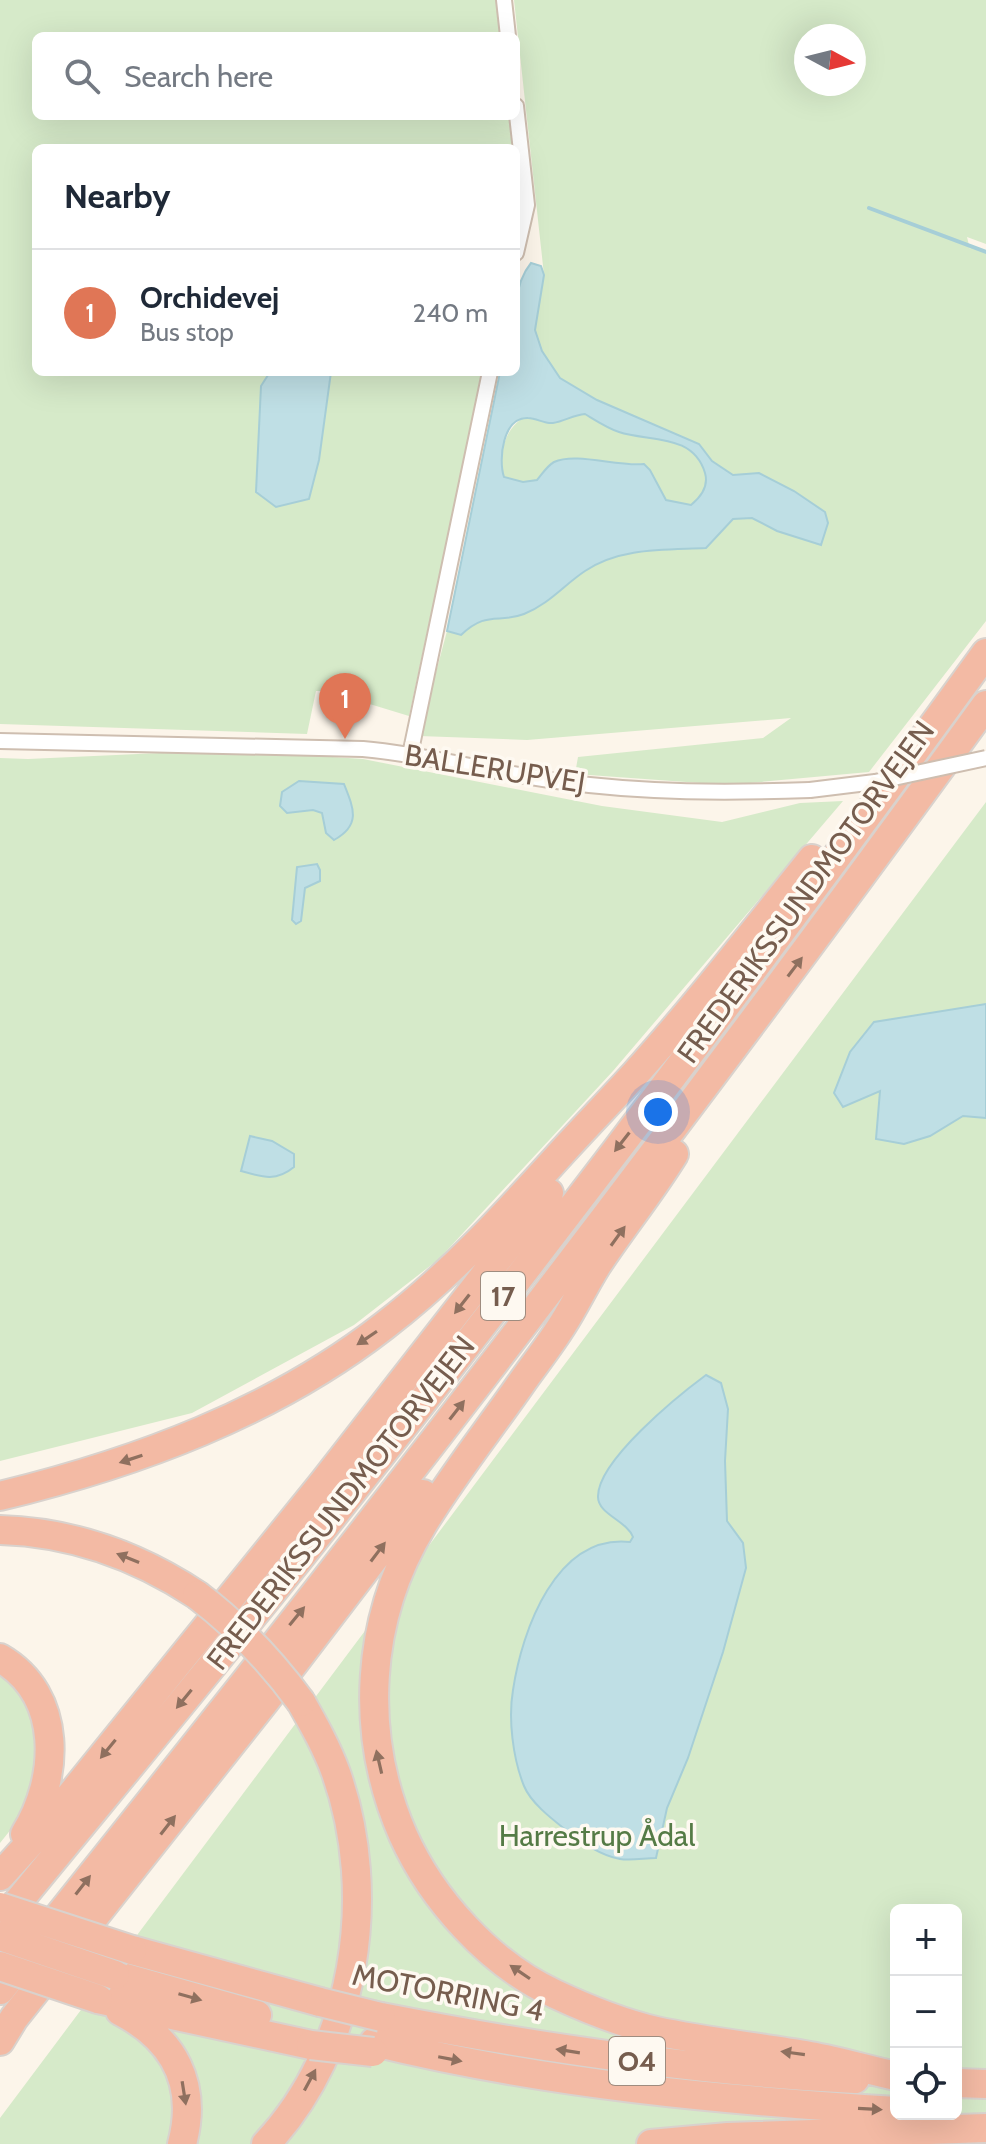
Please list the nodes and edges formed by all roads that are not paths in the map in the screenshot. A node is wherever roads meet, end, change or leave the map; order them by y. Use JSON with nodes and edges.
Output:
{"nodes":[{"id":1,"x":504,"y":0,"type":"edge"},
{"id":2,"x":508,"y":32,"type":"edge"},
{"id":3,"x":518,"y":120,"type":"edge"},
{"id":4,"x":520,"y":236,"type":"edge"},
{"id":5,"x":489,"y":376,"type":"edge"},
{"id":6,"x":986,"y":653,"type":"edge"},
{"id":7,"x":986,"y":705,"type":"edge"},
{"id":8,"x":948,"y":706,"type":"junction"},
{"id":9,"x":0,"y":741,"type":"edge"},
{"id":10,"x":410,"y":755,"type":"junction"},
{"id":11,"x":986,"y":758,"type":"edge"},
{"id":12,"x":748,"y":1029,"type":"junction"},
{"id":13,"x":637,"y":1073,"type":"junction"},
{"id":14,"x":597,"y":1265,"type":"junction"},
{"id":15,"x":0,"y":1496,"type":"edge"},
{"id":16,"x":0,"y":1530,"type":"edge"},
{"id":17,"x":0,"y":1658,"type":"edge"},
{"id":18,"x":0,"y":1874,"type":"edge"},
{"id":19,"x":0,"y":1907,"type":"edge"},
{"id":20,"x":0,"y":1924,"type":"edge"},
{"id":21,"x":0,"y":1936,"type":"edge"},
{"id":22,"x":0,"y":1966,"type":"edge"},
{"id":23,"x":0,"y":1990,"type":"edge"},
{"id":24,"x":98,"y":1999,"type":"junction"},
{"id":25,"x":316,"y":2026,"type":"junction"},
{"id":26,"x":376,"y":2037,"type":"junction"},
{"id":27,"x":0,"y":2041,"type":"edge"},
{"id":28,"x":890,"y":2077,"type":"edge"},
{"id":29,"x":890,"y":2079,"type":"edge"},
{"id":30,"x":962,"y":2083,"type":"edge"},
{"id":31,"x":986,"y":2084,"type":"edge"},
{"id":32,"x":890,"y":2111,"type":"edge"},
{"id":33,"x":962,"y":2112,"type":"edge"},
{"id":34,"x":986,"y":2113,"type":"edge"},
{"id":35,"x":986,"y":2128,"type":"edge"},
{"id":36,"x":182,"y":2144,"type":"edge"},
{"id":37,"x":266,"y":2144,"type":"edge"},
{"id":38,"x":651,"y":2144,"type":"edge"}],
"edges":[{"from":1,"to":2,"type":"street"},
{"from":3,"to":4,"type":"street"},
{"from":5,"to":10,"type":"street"},
{"from":6,"to":8,"type":"highway","name":"FREDERIKSSUNDMOTORVEJEN","number":"17"},
{"from":12,"to":7,"type":"highway","name":"FREDERIKSSUNDMOTORVEJEN","number":"17","one_way":true},
{"from":8,"to":13,"type":"highway"},
{"from":8,"to":20,"type":"highway","name":"FREDERIKSSUNDMOTORVEJEN","number":"17","one_way":true},
{"from":9,"to":10,"type":"street","name":"BALLERUPVEJ"},
{"from":10,"to":11,"type":"street","name":"BALLERUPVEJ","bridge":true},
{"from":14,"to":12,"type":"highway","one_way":true},
{"from":23,"to":12,"type":"highway","name":"FREDERIKSSUNDMOTORVEJEN","number":"17","one_way":true},
{"from":13,"to":15,"type":"highway","one_way":true},
{"from":13,"to":18,"type":"highway","one_way":true},
{"from":27,"to":14,"type":"highway","one_way":true},
{"from":28,"to":14,"type":"highway","one_way":true},
{"from":37,"to":16,"type":"highway","one_way":true,"bridge":true},
{"from":17,"to":18,"type":"highway"},
{"from":19,"to":25,"type":"highway","name":"MOTORRING 4","number":"O4","bridge":true},
{"from":21,"to":25,"type":"highway","name":"MOTORRING 4","number":"O4","one_way":true,"bridge":true},
{"from":22,"to":24,"type":"highway","bridge":true},
{"from":24,"to":25,"type":"highway"},
{"from":24,"to":36,"type":"highway","one_way":true},
{"from":25,"to":26,"type":"highway","name":"MOTORRING 4","number":"O4"},
{"from":29,"to":26,"type":"highway","name":"MOTORRING 4","number":"O4","one_way":true},
{"from":26,"to":32,"type":"highway","name":"MOTORRING 4","number":"O4","one_way":true},
{"from":30,"to":31,"type":"highway"},
{"from":33,"to":34,"type":"highway"},
{"from":35,"to":38,"type":"highway"}]}
